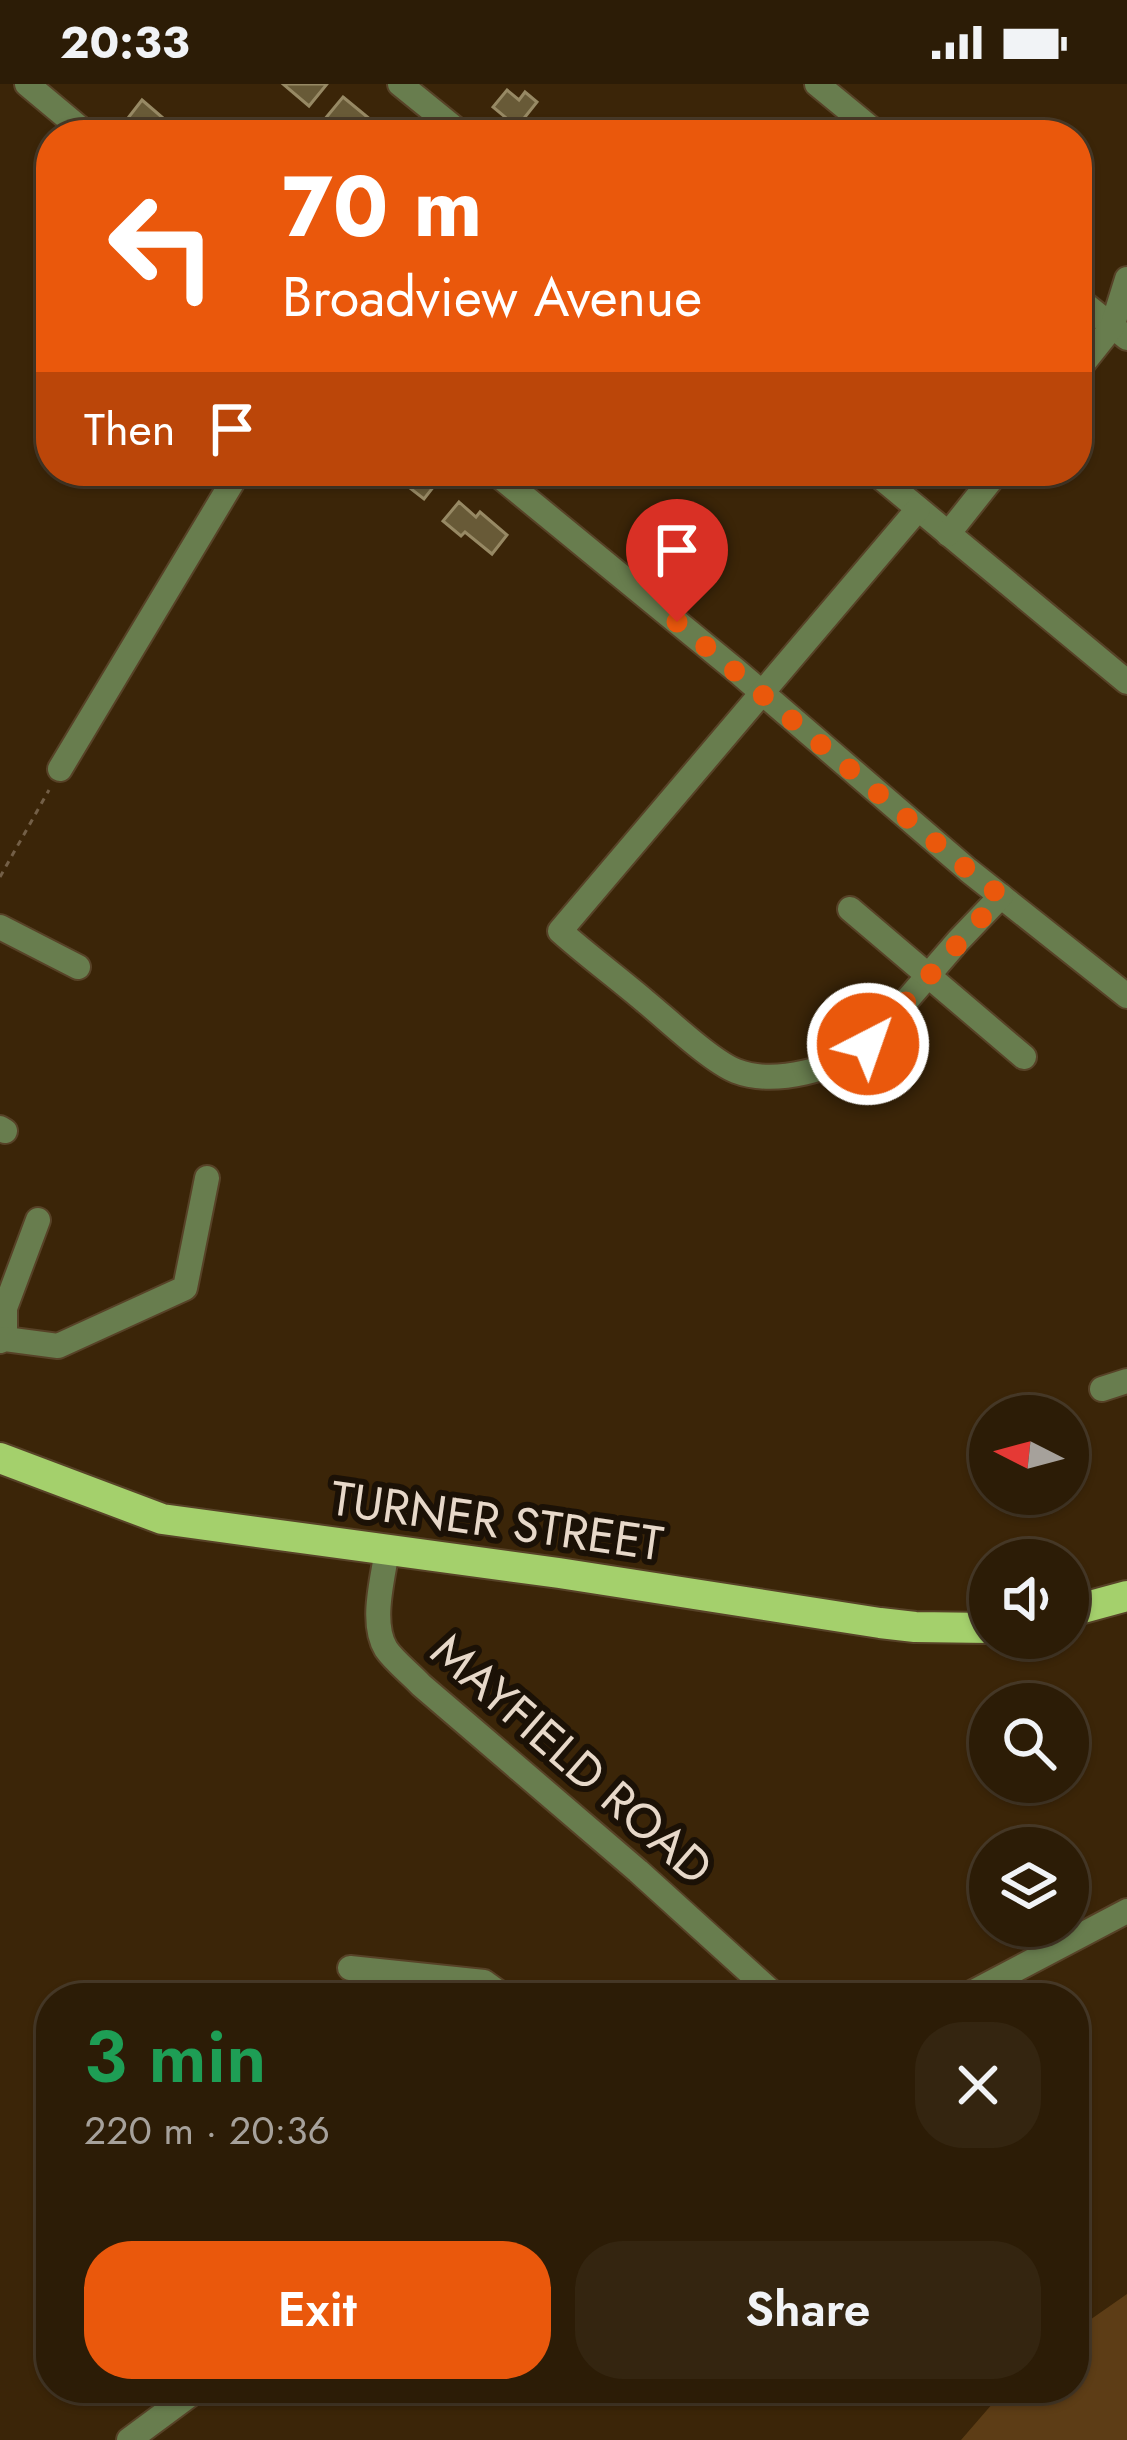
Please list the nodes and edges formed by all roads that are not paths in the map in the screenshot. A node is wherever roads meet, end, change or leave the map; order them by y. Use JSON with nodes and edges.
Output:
{"nodes":[{"id":1,"x":27,"y":84,"type":"edge"},
{"id":2,"x":400,"y":84,"type":"edge"},
{"id":3,"x":817,"y":84,"type":"edge"},
{"id":4,"x":70,"y":120,"type":"edge"},
{"id":5,"x":444,"y":120,"type":"edge"},
{"id":6,"x":861,"y":120,"type":"edge"},
{"id":7,"x":1127,"y":279,"type":"edge"},
{"id":8,"x":1092,"y":310,"type":"edge"},
{"id":9,"x":1119,"y":332,"type":"edge"},
{"id":10,"x":1092,"y":357,"type":"edge"},
{"id":11,"x":230,"y":486,"type":"edge"},
{"id":12,"x":511,"y":486,"type":"edge"},
{"id":13,"x":891,"y":486,"type":"edge"},
{"id":14,"x":986,"y":486,"type":"edge"},
{"id":15,"x":918,"y":509,"type":"junction"},
{"id":16,"x":948,"y":534,"type":"junction"},
{"id":17,"x":1127,"y":682,"type":"edge"},
{"id":18,"x":762,"y":693,"type":"junction"},
{"id":19,"x":61,"y":769,"type":"road end"},
{"id":20,"x":1001,"y":896,"type":"junction"},
{"id":21,"x":850,"y":910,"type":"dead end"},
{"id":22,"x":0,"y":927,"type":"edge"},
{"id":23,"x":78,"y":967,"type":"dead end"},
{"id":24,"x":929,"y":976,"type":"junction"},
{"id":25,"x":1127,"y":996,"type":"edge"},
{"id":26,"x":1024,"y":1057,"type":"dead end"},
{"id":27,"x":207,"y":1178,"type":"dead end"},
{"id":28,"x":38,"y":1220,"type":"dead end"},
{"id":29,"x":3,"y":1340,"type":"edge"},
{"id":30,"x":1127,"y":1381,"type":"edge"},
{"id":31,"x":1102,"y":1389,"type":"dead end"},
{"id":32,"x":0,"y":1458,"type":"edge"},
{"id":33,"x":387,"y":1550,"type":"junction"},
{"id":34,"x":1127,"y":1596,"type":"edge"},
{"id":35,"x":1089,"y":1606,"type":"edge"},
{"id":36,"x":969,"y":1628,"type":"edge"},
{"id":37,"x":1127,"y":1911,"type":"edge"},
{"id":38,"x":350,"y":1968,"type":"dead end"},
{"id":39,"x":485,"y":1983,"type":"edge"},
{"id":40,"x":762,"y":1983,"type":"edge"},
{"id":41,"x":990,"y":1983,"type":"edge"},
{"id":42,"x":180,"y":2403,"type":"edge"},
{"id":43,"x":129,"y":2440,"type":"edge"}],
"edges":[{"from":1,"to":4,"type":"street"},
{"from":2,"to":5,"type":"street"},
{"from":3,"to":6,"type":"street"},
{"from":7,"to":9,"type":"street"},
{"from":8,"to":9,"type":"street"},
{"from":9,"to":10,"type":"street"},
{"from":11,"to":19,"type":"street"},
{"from":12,"to":18,"type":"street"},
{"from":13,"to":15,"type":"street"},
{"from":14,"to":16,"type":"street"},
{"from":15,"to":16,"type":"street"},
{"from":15,"to":18,"type":"street"},
{"from":16,"to":17,"type":"street"},
{"from":18,"to":20,"type":"street"},
{"from":18,"to":24,"type":"street"},
{"from":20,"to":24,"type":"street"},
{"from":20,"to":25,"type":"street"},
{"from":21,"to":24,"type":"street"},
{"from":22,"to":23,"type":"street"},
{"from":24,"to":26,"type":"street"},
{"from":27,"to":29,"type":"street"},
{"from":28,"to":29,"type":"street"},
{"from":30,"to":31,"type":"street"},
{"from":32,"to":33,"type":"main road","name":"TURNER STREET"},
{"from":33,"to":36,"type":"main road","name":"TURNER STREET"},
{"from":33,"to":40,"type":"street","name":"MAYFIELD ROAD"},
{"from":34,"to":35,"type":"main road"},
{"from":37,"to":41,"type":"street"},
{"from":38,"to":39,"type":"street"},
{"from":42,"to":43,"type":"street"}]}
